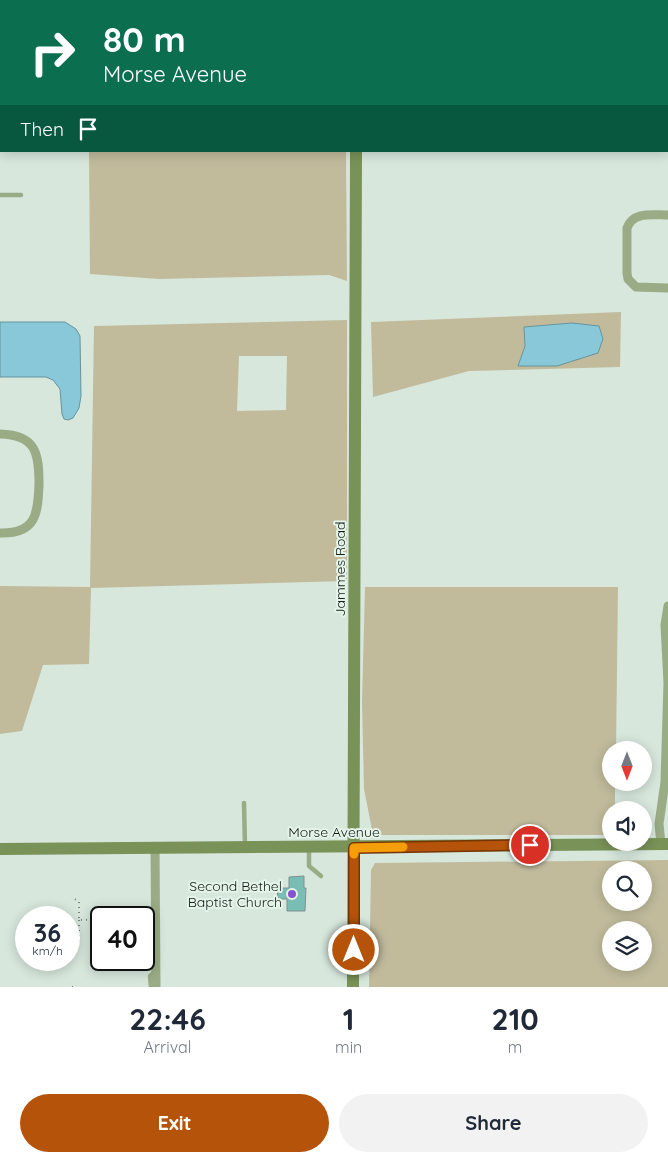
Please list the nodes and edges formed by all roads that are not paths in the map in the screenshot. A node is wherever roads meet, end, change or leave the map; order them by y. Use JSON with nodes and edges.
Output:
{"nodes":[{"id":1,"x":356,"y":152,"type":"edge"},
{"id":2,"x":0,"y":195,"type":"edge"},
{"id":3,"x":21,"y":195,"type":"dead end"},
{"id":4,"x":668,"y":215,"type":"edge"},
{"id":5,"x":668,"y":288,"type":"edge"},
{"id":6,"x":0,"y":434,"type":"edge"},
{"id":7,"x":0,"y":534,"type":"edge"},
{"id":8,"x":668,"y":606,"type":"edge"},
{"id":9,"x":667,"y":782,"type":"edge"},
{"id":10,"x":244,"y":803,"type":"dead end"},
{"id":11,"x":665,"y":844,"type":"edge"},
{"id":12,"x":155,"y":848,"type":"junction"},
{"id":13,"x":245,"y":848,"type":"junction"},
{"id":14,"x":309,"y":848,"type":"junction"},
{"id":15,"x":354,"y":848,"type":"junction"},
{"id":16,"x":0,"y":849,"type":"edge"},
{"id":17,"x":321,"y":876,"type":"dead end"},
{"id":18,"x":156,"y":970,"type":"junction"},
{"id":19,"x":151,"y":987,"type":"edge"},
{"id":20,"x":156,"y":987,"type":"edge"},
{"id":21,"x":354,"y":987,"type":"edge"}],
"edges":[{"from":1,"to":15,"type":"street","name":"Jammes Road"},
{"from":2,"to":3,"type":"lane"},
{"from":4,"to":5,"type":"street"},
{"from":6,"to":7,"type":"street"},
{"from":8,"to":9,"type":"street"},
{"from":9,"to":11,"type":"street"},
{"from":10,"to":13,"type":"lane"},
{"from":11,"to":15,"type":"street","name":"Morse Avenue"},
{"from":12,"to":13,"type":"street","name":"Morse Avenue"},
{"from":12,"to":16,"type":"street","name":"Morse Avenue"},
{"from":12,"to":18,"type":"street"},
{"from":13,"to":14,"type":"street","name":"Morse Avenue"},
{"from":14,"to":15,"type":"street","name":"Morse Avenue"},
{"from":14,"to":17,"type":"lane"},
{"from":15,"to":21,"type":"street","name":"Jammes Road"},
{"from":18,"to":19,"type":"lane"},
{"from":18,"to":20,"type":"street"}]}
